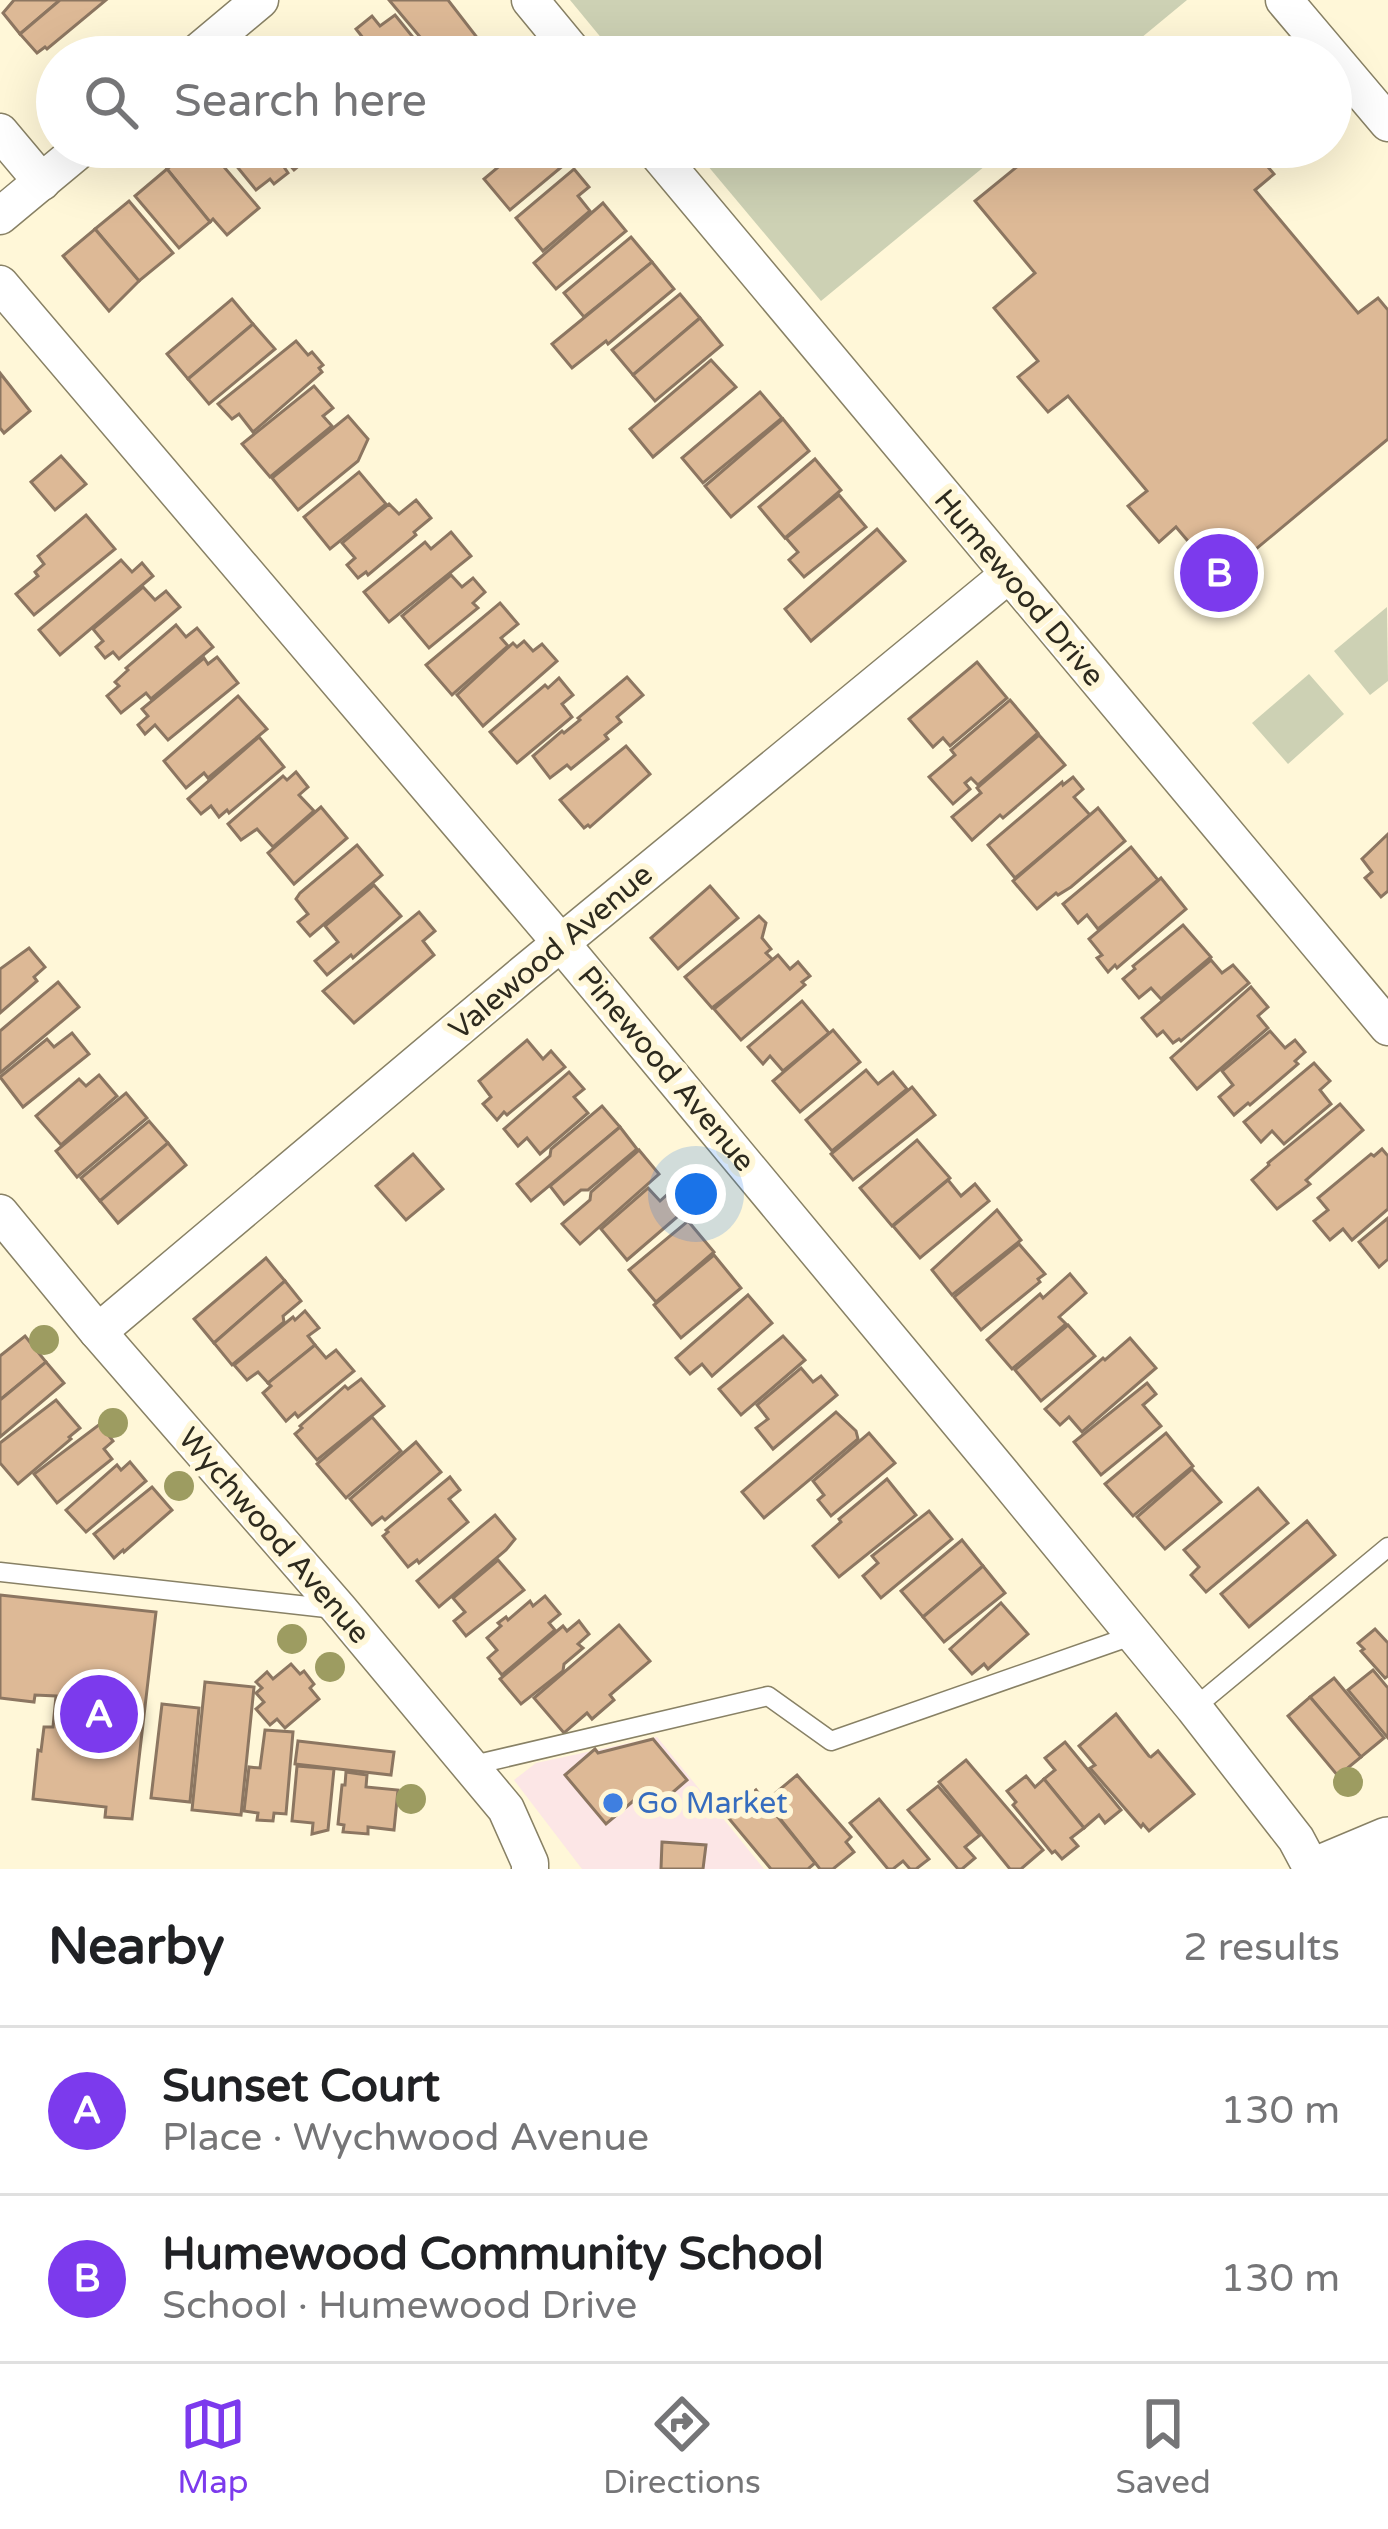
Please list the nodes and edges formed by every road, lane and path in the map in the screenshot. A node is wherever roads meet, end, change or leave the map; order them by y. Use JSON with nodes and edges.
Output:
{"nodes":[{"id":1,"x":260,"y":0,"type":"edge"},
{"id":2,"x":530,"y":0,"type":"edge"},
{"id":3,"x":1284,"y":0,"type":"edge"},
{"id":4,"x":217,"y":36,"type":"edge"},
{"id":5,"x":560,"y":36,"type":"edge"},
{"id":6,"x":1314,"y":36,"type":"edge"},
{"id":7,"x":1352,"y":80,"type":"edge"},
{"id":8,"x":1388,"y":123,"type":"edge"},
{"id":9,"x":0,"y":132,"type":"edge"},
{"id":10,"x":58,"y":168,"type":"edge"},
{"id":11,"x":670,"y":168,"type":"edge"},
{"id":12,"x":42,"y":182,"type":"junction"},
{"id":13,"x":0,"y":216,"type":"edge"},
{"id":14,"x":0,"y":284,"type":"edge"},
{"id":15,"x":1009,"y":575,"type":"junction"},
{"id":16,"x":561,"y":943,"type":"junction"},
{"id":17,"x":1388,"y":1027,"type":"edge"},
{"id":18,"x":0,"y":1213,"type":"edge"},
{"id":19,"x":98,"y":1332,"type":"junction"},
{"id":20,"x":1388,"y":1547,"type":"edge"},
{"id":21,"x":0,"y":1572,"type":"edge"},
{"id":22,"x":339,"y":1609,"type":"junction"},
{"id":23,"x":1134,"y":1635,"type":"junction"},
{"id":24,"x":1194,"y":1708,"type":"junction"},
{"id":25,"x":469,"y":1766,"type":"junction"},
{"id":26,"x":1388,"y":1843,"type":"edge"},
{"id":27,"x":530,"y":1869,"type":"edge"},
{"id":28,"x":1312,"y":1869,"type":"edge"},
{"id":29,"x":1325,"y":1869,"type":"edge"}],
"edges":[{"from":1,"to":4,"type":"street"},
{"from":2,"to":5,"type":"street"},
{"from":3,"to":6,"type":"street"},
{"from":7,"to":8,"type":"street"},
{"from":9,"to":12,"type":"street"},
{"from":10,"to":12,"type":"street"},
{"from":11,"to":15,"type":"street","name":"Humewood Drive"},
{"from":12,"to":13,"type":"street"},
{"from":14,"to":16,"type":"street","name":"Pinewood Avenue"},
{"from":15,"to":16,"type":"street","name":"Valewood Avenue"},
{"from":15,"to":17,"type":"street","name":"Humewood Drive"},
{"from":16,"to":19,"type":"street","name":"Valewood Avenue"},
{"from":16,"to":23,"type":"street","name":"Pinewood Avenue"},
{"from":18,"to":19,"type":"street","name":"Wychwood Avenue"},
{"from":19,"to":22,"type":"street","name":"Wychwood Avenue"},
{"from":20,"to":24,"type":"lane"},
{"from":21,"to":22,"type":"lane"},
{"from":22,"to":25,"type":"street","name":"Wychwood Avenue"},
{"from":23,"to":24,"type":"street","name":"Pinewood Avenue"},
{"from":23,"to":25,"type":"lane"},
{"from":24,"to":28,"type":"street","name":"Pinewood Avenue"},
{"from":25,"to":27,"type":"street","name":"Wychwood Avenue"},
{"from":26,"to":29,"type":"street"}]}
